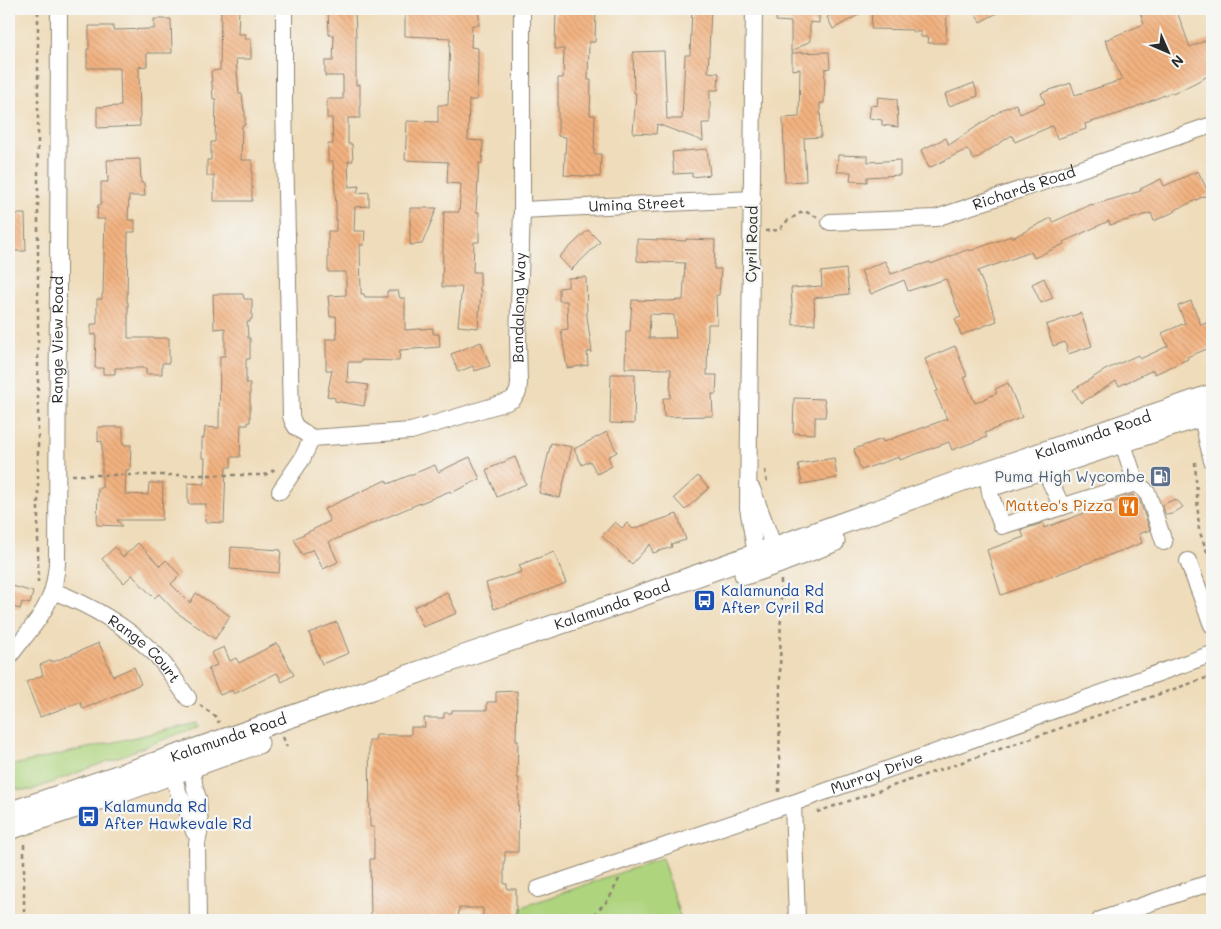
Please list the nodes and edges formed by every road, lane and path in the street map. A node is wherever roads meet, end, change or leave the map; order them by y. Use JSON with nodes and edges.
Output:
{"nodes":[{"id":1,"x":38,"y":9,"type":"edge"},
{"id":2,"x":59,"y":9,"type":"edge"},
{"id":3,"x":284,"y":9,"type":"edge"},
{"id":4,"x":522,"y":9,"type":"edge"},
{"id":5,"x":754,"y":9,"type":"edge"},
{"id":6,"x":1212,"y":125,"type":"edge"},
{"id":7,"x":753,"y":199,"type":"junction"},
{"id":8,"x":522,"y":210,"type":"junction"},
{"id":9,"x":830,"y":222,"type":"joint"},
{"id":10,"x":752,"y":233,"type":"junction"},
{"id":11,"x":1206,"y":405,"type":"edge"},
{"id":12,"x":312,"y":438,"type":"junction"},
{"id":13,"x":1122,"y":441,"type":"junction"},
{"id":14,"x":302,"y":459,"type":"junction"},
{"id":15,"x":1195,"y":460,"type":"dead end"},
{"id":16,"x":1212,"y":461,"type":"edge"},
{"id":17,"x":1046,"y":468,"type":"junction"},
{"id":18,"x":58,"y":475,"type":"junction"},
{"id":19,"x":1136,"y":483,"type":"junction"},
{"id":20,"x":989,"y":486,"type":"junction"},
{"id":21,"x":280,"y":491,"type":"dead end"},
{"id":22,"x":1062,"y":507,"type":"junction"},
{"id":23,"x":1164,"y":542,"type":"dead end"},
{"id":24,"x":770,"y":561,"type":"junction"},
{"id":25,"x":1188,"y":561,"type":"dead end"},
{"id":26,"x":1212,"y":565,"type":"edge"},
{"id":27,"x":45,"y":589,"type":"junction"},
{"id":28,"x":1212,"y":625,"type":"edge"},
{"id":29,"x":1212,"y":654,"type":"edge"},
{"id":30,"x":9,"y":657,"type":"edge"},
{"id":31,"x":1212,"y":676,"type":"edge"},
{"id":32,"x":188,"y":698,"type":"joint"},
{"id":33,"x":220,"y":724,"type":"dead end"},
{"id":34,"x":191,"y":759,"type":"junction"},
{"id":35,"x":170,"y":766,"type":"junction"},
{"id":36,"x":786,"y":805,"type":"junction"},
{"id":37,"x":812,"y":814,"type":"dead end"},
{"id":38,"x":12,"y":821,"type":"edge"},
{"id":39,"x":197,"y":844,"type":"junction"},
{"id":40,"x":1212,"y":882,"type":"edge"},
{"id":41,"x":538,"y":889,"type":"dead end"},
{"id":42,"x":24,"y":920,"type":"edge"},
{"id":43,"x":198,"y":920,"type":"edge"},
{"id":44,"x":797,"y":920,"type":"edge"},
{"id":45,"x":1100,"y":920,"type":"edge"}],
"edges":[{"from":1,"to":27,"type":"path"},
{"from":2,"to":18,"type":"street","name":"Range View Road"},
{"from":3,"to":12,"type":"street"},
{"from":4,"to":8,"type":"street","name":"Bandalong Way"},
{"from":5,"to":7,"type":"street","name":"Cyril Road"},
{"from":6,"to":9,"type":"street","name":"Richards Road"},
{"from":7,"to":8,"type":"street","name":"Umina Street"},
{"from":7,"to":10,"type":"street","name":"Cyril Road"},
{"from":8,"to":12,"type":"street","name":"Bandalong Way"},
{"from":9,"to":10,"type":"path"},
{"from":10,"to":24,"type":"street","name":"Cyril Road"},
{"from":11,"to":13,"type":"main road","name":"Kalamunda Road"},
{"from":11,"to":16,"type":"street"},
{"from":11,"to":24,"type":"main road","name":"Kalamunda Road"},
{"from":12,"to":14,"type":"street"},
{"from":13,"to":17,"type":"main road","name":"Kalamunda Road"},
{"from":13,"to":19,"type":"street"},
{"from":14,"to":18,"type":"path"},
{"from":14,"to":21,"type":"street"},
{"from":15,"to":26,"type":"path"},
{"from":17,"to":20,"type":"main road","name":"Kalamunda Road"},
{"from":17,"to":22,"type":"street"},
{"from":18,"to":27,"type":"street","name":"Range View Road"},
{"from":19,"to":22,"type":"street"},
{"from":19,"to":23,"type":"street"},
{"from":20,"to":22,"type":"street"},
{"from":20,"to":24,"type":"main road","name":"Kalamunda Road"},
{"from":24,"to":34,"type":"main road","name":"Kalamunda Road"},
{"from":24,"to":36,"type":"path"},
{"from":25,"to":28,"type":"street"},
{"from":27,"to":30,"type":"street","name":"Range View Road"},
{"from":27,"to":32,"type":"street","name":"Range Court"},
{"from":29,"to":36,"type":"street","name":"Murray Drive"},
{"from":31,"to":37,"type":"path"},
{"from":32,"to":33,"type":"path","name":"Range Court"},
{"from":34,"to":35,"type":"main road","name":"Kalamunda Road"},
{"from":34,"to":39,"type":"street"},
{"from":35,"to":38,"type":"main road","name":"Kalamunda Road"},
{"from":35,"to":39,"type":"street"},
{"from":36,"to":41,"type":"street","name":"Murray Drive"},
{"from":36,"to":44,"type":"street"},
{"from":38,"to":42,"type":"path"},
{"from":39,"to":43,"type":"street"},
{"from":40,"to":45,"type":"street"}]}
